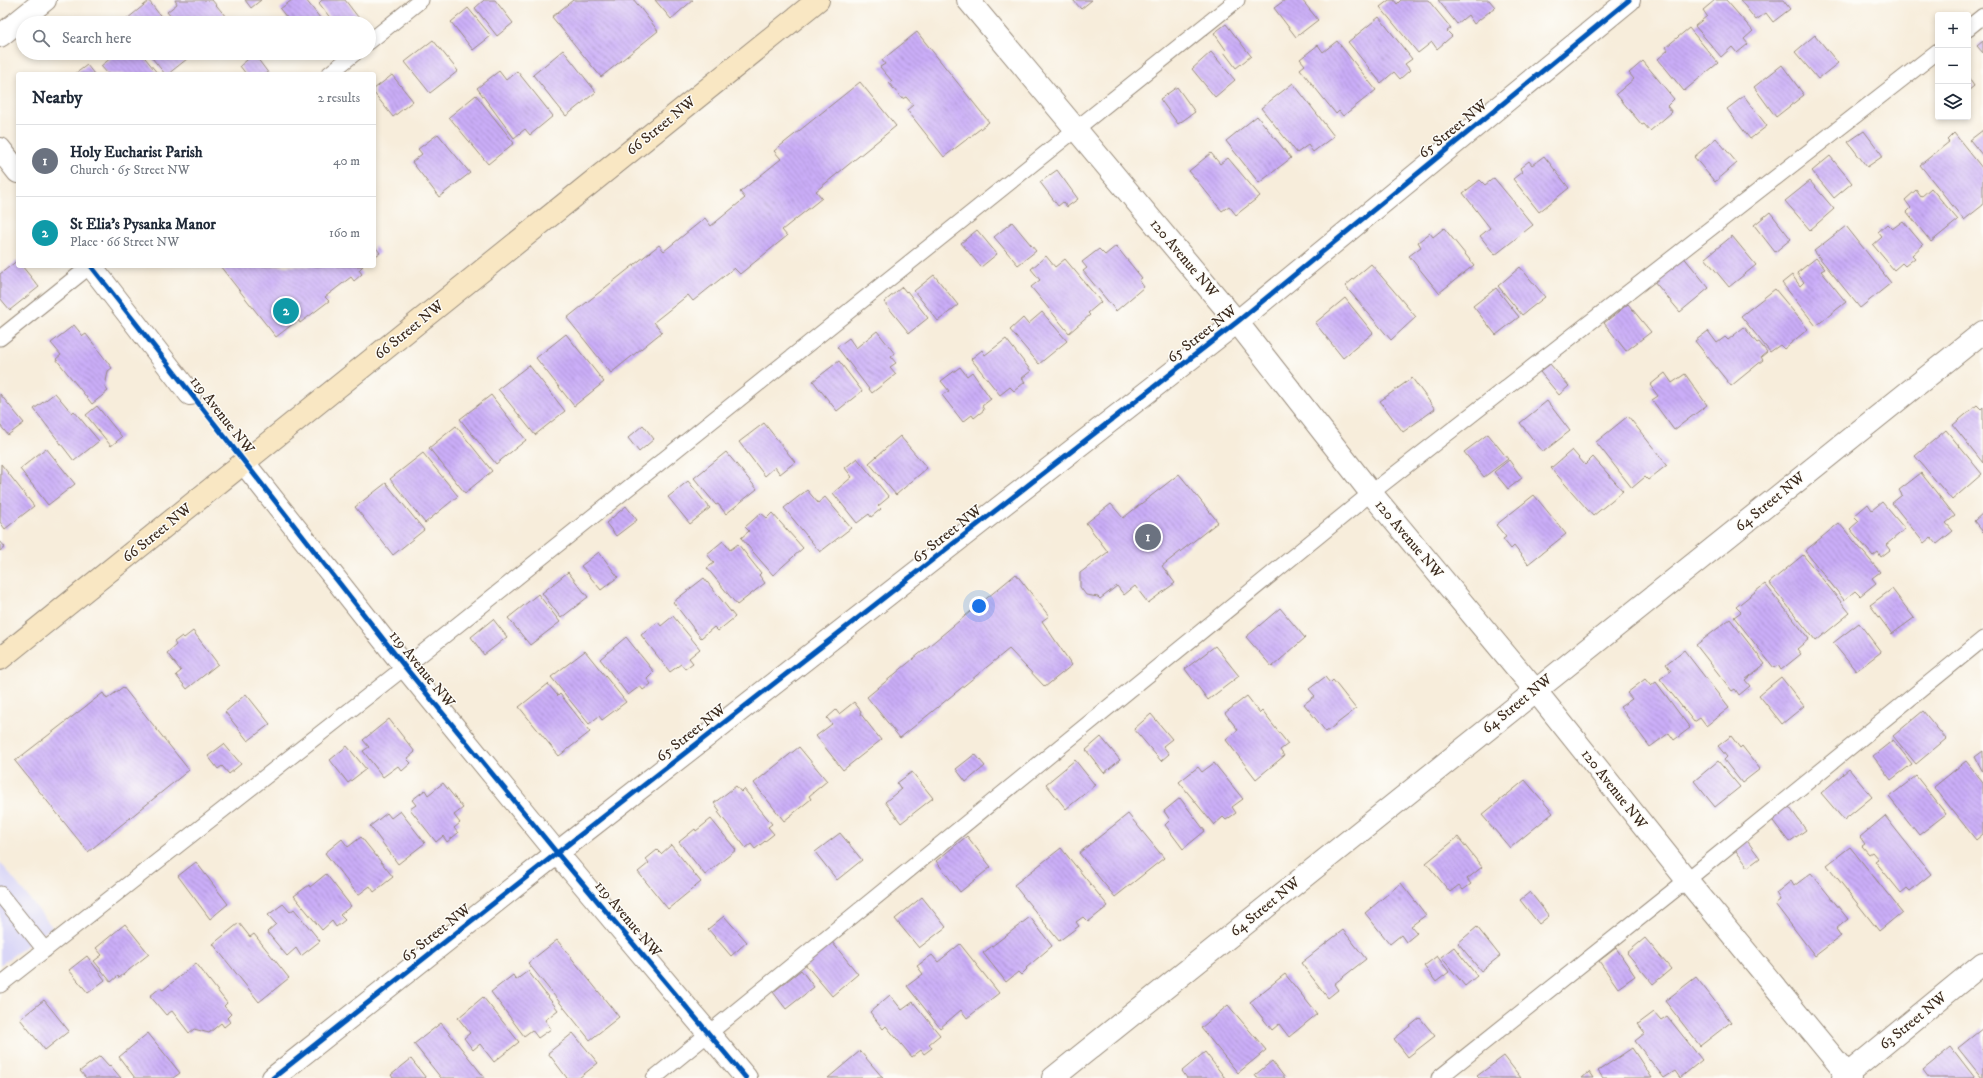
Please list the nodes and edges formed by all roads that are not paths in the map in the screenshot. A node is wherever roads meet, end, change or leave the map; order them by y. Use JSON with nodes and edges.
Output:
{"nodes":[{"id":1,"x":45,"y":0,"type":"edge"},
{"id":2,"x":421,"y":0,"type":"edge"},
{"id":3,"x":818,"y":0,"type":"edge"},
{"id":4,"x":968,"y":0,"type":"edge"},
{"id":5,"x":1237,"y":0,"type":"edge"},
{"id":6,"x":1629,"y":0,"type":"edge"},
{"id":7,"x":25,"y":16,"type":"edge"},
{"id":8,"x":1983,"y":16,"type":"edge"},
{"id":9,"x":16,"y":23,"type":"edge"},
{"id":10,"x":1971,"y":26,"type":"edge"},
{"id":11,"x":0,"y":36,"type":"edge"},
{"id":12,"x":376,"y":36,"type":"edge"},
{"id":13,"x":1935,"y":53,"type":"edge"},
{"id":14,"x":346,"y":60,"type":"edge"},
{"id":15,"x":331,"y":72,"type":"edge"},
{"id":16,"x":1076,"y":130,"type":"junction"},
{"id":17,"x":0,"y":149,"type":"edge"},
{"id":18,"x":16,"y":169,"type":"edge"},
{"id":19,"x":88,"y":268,"type":"edge"},
{"id":20,"x":92,"y":268,"type":"edge"},
{"id":21,"x":1237,"y":322,"type":"junction"},
{"id":22,"x":1983,"y":332,"type":"edge"},
{"id":23,"x":0,"y":338,"type":"edge"},
{"id":24,"x":190,"y":394,"type":"dead end"},
{"id":25,"x":244,"y":463,"type":"junction"},
{"id":26,"x":1371,"y":493,"type":"junction"},
{"id":27,"x":1983,"y":639,"type":"edge"},
{"id":28,"x":0,"y":659,"type":"edge"},
{"id":29,"x":405,"y":667,"type":"junction"},
{"id":30,"x":1535,"y":690,"type":"junction"},
{"id":31,"x":557,"y":853,"type":"junction"},
{"id":32,"x":1687,"y":880,"type":"junction"},
{"id":33,"x":0,"y":894,"type":"edge"},
{"id":34,"x":45,"y":950,"type":"junction"},
{"id":35,"x":1983,"y":963,"type":"edge"},
{"id":36,"x":0,"y":985,"type":"edge"},
{"id":37,"x":708,"y":1032,"type":"junction"},
{"id":38,"x":1846,"y":1077,"type":"edge"},
{"id":39,"x":273,"y":1078,"type":"edge"},
{"id":40,"x":654,"y":1078,"type":"edge"},
{"id":41,"x":746,"y":1078,"type":"edge"},
{"id":42,"x":1053,"y":1078,"type":"edge"},
{"id":43,"x":1439,"y":1078,"type":"edge"}],
"edges":[{"from":1,"to":7,"type":"street"},
{"from":2,"to":12,"type":"lane"},
{"from":3,"to":25,"type":"main road","name":"66 Street NW"},
{"from":4,"to":16,"type":"street","name":"120 Avenue NW"},
{"from":5,"to":16,"type":"lane"},
{"from":6,"to":21,"type":"street","name":"65 Street NW"},
{"from":8,"to":10,"type":"lane"},
{"from":9,"to":11,"type":"street"},
{"from":13,"to":26,"type":"lane"},
{"from":14,"to":15,"type":"lane"},
{"from":16,"to":21,"type":"street","name":"120 Avenue NW"},
{"from":16,"to":29,"type":"lane"},
{"from":17,"to":18,"type":"street"},
{"from":19,"to":23,"type":"lane"},
{"from":20,"to":24,"type":"street","name":"119 Avenue NW"},
{"from":21,"to":26,"type":"street","name":"120 Avenue NW"},
{"from":21,"to":31,"type":"street","name":"65 Street NW"},
{"from":22,"to":30,"type":"street","name":"64 Street NW"},
{"from":25,"to":28,"type":"main road","name":"66 Street NW"},
{"from":25,"to":29,"type":"street","name":"119 Avenue NW"},
{"from":26,"to":30,"type":"street","name":"120 Avenue NW"},
{"from":26,"to":37,"type":"lane"},
{"from":27,"to":32,"type":"lane"},
{"from":29,"to":31,"type":"street","name":"119 Avenue NW"},
{"from":29,"to":34,"type":"lane"},
{"from":30,"to":32,"type":"street","name":"120 Avenue NW"},
{"from":30,"to":42,"type":"street","name":"64 Street NW"},
{"from":31,"to":37,"type":"street","name":"119 Avenue NW"},
{"from":31,"to":39,"type":"street","name":"65 Street NW"},
{"from":32,"to":38,"type":"street","name":"120 Avenue NW"},
{"from":32,"to":43,"type":"lane"},
{"from":33,"to":34,"type":"lane"},
{"from":34,"to":36,"type":"lane"},
{"from":35,"to":38,"type":"street","name":"63 Street NW"},
{"from":37,"to":40,"type":"lane"},
{"from":37,"to":41,"type":"street","name":"119 Avenue NW"}]}
